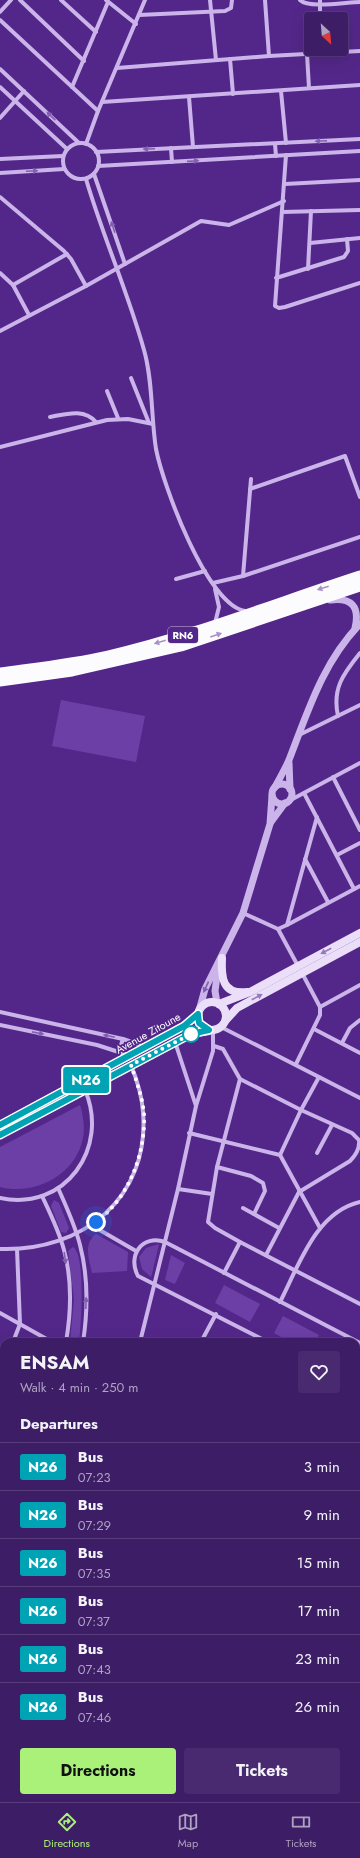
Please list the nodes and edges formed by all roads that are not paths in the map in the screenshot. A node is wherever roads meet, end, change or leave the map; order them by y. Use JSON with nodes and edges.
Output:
{"nodes":[{"id":1,"x":11,"y":0,"type":"edge"},
{"id":2,"x":20,"y":0,"type":"edge"},
{"id":3,"x":61,"y":0,"type":"edge"},
{"id":4,"x":145,"y":0,"type":"edge"},
{"id":5,"x":210,"y":0,"type":"edge"},
{"id":6,"x":232,"y":0,"type":"edge"},
{"id":7,"x":265,"y":0,"type":"edge"},
{"id":8,"x":300,"y":0,"type":"edge"},
{"id":9,"x":107,"y":1,"type":"edge"},
{"id":10,"x":320,"y":2,"type":"edge"},
{"id":11,"x":360,"y":2,"type":"edge"},
{"id":12,"x":0,"y":12,"type":"edge"},
{"id":13,"x":211,"y":12,"type":"junction"},
{"id":14,"x":139,"y":15,"type":"junction"},
{"id":15,"x":0,"y":20,"type":"edge"},
{"id":16,"x":136,"y":24,"type":"junction"},
{"id":17,"x":96,"y":32,"type":"junction"},
{"id":18,"x":348,"y":51,"type":"edge"},
{"id":19,"x":360,"y":51,"type":"edge"},
{"id":20,"x":304,"y":54,"type":"edge"},
{"id":21,"x":269,"y":56,"type":"junction"},
{"id":22,"x":307,"y":56,"type":"edge"},
{"id":23,"x":230,"y":59,"type":"junction"},
{"id":24,"x":216,"y":60,"type":"junction"},
{"id":25,"x":84,"y":61,"type":"junction"},
{"id":26,"x":0,"y":68,"type":"edge"},
{"id":27,"x":117,"y":68,"type":"junction"},
{"id":28,"x":360,"y":85,"type":"edge"},
{"id":29,"x":0,"y":87,"type":"edge"},
{"id":30,"x":72,"y":87,"type":"junction"},
{"id":31,"x":309,"y":88,"type":"junction"},
{"id":32,"x":24,"y":90,"type":"junction"},
{"id":33,"x":281,"y":91,"type":"junction"},
{"id":34,"x":233,"y":94,"type":"junction"},
{"id":35,"x":189,"y":97,"type":"junction"},
{"id":36,"x":15,"y":101,"type":"junction"},
{"id":37,"x":102,"y":102,"type":"junction"},
{"id":38,"x":98,"y":111,"type":"junction"},
{"id":39,"x":0,"y":118,"type":"edge"},
{"id":40,"x":360,"y":139,"type":"edge"},
{"id":41,"x":79,"y":143,"type":"junction"},
{"id":42,"x":86,"y":144,"type":"junction"},
{"id":43,"x":275,"y":144,"type":"junction"},
{"id":44,"x":286,"y":144,"type":"junction"},
{"id":45,"x":193,"y":147,"type":"junction"},
{"id":46,"x":171,"y":148,"type":"junction"},
{"id":47,"x":67,"y":149,"type":"junction"},
{"id":48,"x":360,"y":151,"type":"edge"},
{"id":49,"x":96,"y":152,"type":"junction"},
{"id":50,"x":286,"y":155,"type":"junction"},
{"id":51,"x":63,"y":156,"type":"junction"},
{"id":52,"x":276,"y":156,"type":"junction"},
{"id":53,"x":0,"y":159,"type":"edge"},
{"id":54,"x":172,"y":162,"type":"junction"},
{"id":55,"x":98,"y":166,"type":"junction"},
{"id":56,"x":64,"y":170,"type":"junction"},
{"id":57,"x":0,"y":173,"type":"edge"},
{"id":58,"x":94,"y":174,"type":"junction"},
{"id":59,"x":86,"y":179,"type":"junction"},
{"id":60,"x":360,"y":180,"type":"edge"},
{"id":61,"x":285,"y":184,"type":"junction"},
{"id":62,"x":0,"y":197,"type":"edge"},
{"id":63,"x":284,"y":201,"type":"junction"},
{"id":64,"x":360,"y":210,"type":"edge"},
{"id":65,"x":311,"y":211,"type":"junction"},
{"id":66,"x":282,"y":212,"type":"junction"},
{"id":67,"x":360,"y":238,"type":"edge"},
{"id":68,"x":346,"y":239,"type":"junction"},
{"id":69,"x":310,"y":243,"type":"junction"},
{"id":70,"x":68,"y":254,"type":"junction"},
{"id":71,"x":125,"y":264,"type":"junction"},
{"id":72,"x":116,"y":269,"type":"junction"},
{"id":73,"x":308,"y":269,"type":"junction"},
{"id":74,"x":0,"y":273,"type":"edge"},
{"id":75,"x":276,"y":278,"type":"junction"},
{"id":76,"x":360,"y":283,"type":"edge"},
{"id":77,"x":13,"y":285,"type":"junction"},
{"id":78,"x":86,"y":286,"type":"junction"},
{"id":79,"x":29,"y":315,"type":"junction"},
{"id":80,"x":0,"y":331,"type":"edge"},
{"id":81,"x":132,"y":378,"type":"dead end"},
{"id":82,"x":107,"y":391,"type":"dead end"},
{"id":83,"x":50,"y":417,"type":"dead end"},
{"id":84,"x":118,"y":418,"type":"junction"},
{"id":85,"x":96,"y":422,"type":"junction"},
{"id":86,"x":151,"y":423,"type":"junction"},
{"id":87,"x":0,"y":448,"type":"edge"},
{"id":88,"x":251,"y":479,"type":"dead end"},
{"id":89,"x":250,"y":489,"type":"junction"},
{"id":90,"x":360,"y":497,"type":"edge"},
{"id":91,"x":360,"y":537,"type":"edge"},
{"id":92,"x":206,"y":571,"type":"junction"},
{"id":93,"x":243,"y":576,"type":"junction"},
{"id":94,"x":360,"y":576,"type":"edge"},
{"id":95,"x":176,"y":579,"type":"dead end"},
{"id":96,"x":214,"y":585,"type":"junction"},
{"id":97,"x":360,"y":586,"type":"edge"},
{"id":98,"x":316,"y":601,"type":"junction"},
{"id":99,"x":251,"y":612,"type":"junction"},
{"id":100,"x":214,"y":624,"type":"junction"},
{"id":101,"x":360,"y":624,"type":"edge"},
{"id":102,"x":354,"y":630,"type":"junction"},
{"id":103,"x":360,"y":654,"type":"edge"},
{"id":104,"x":0,"y":672,"type":"edge"},
{"id":105,"x":0,"y":681,"type":"edge"},
{"id":106,"x":360,"y":705,"type":"edge"},
{"id":107,"x":338,"y":716,"type":"junction"},
{"id":108,"x":298,"y":736,"type":"junction"},
{"id":109,"x":289,"y":761,"type":"junction"},
{"id":110,"x":360,"y":763,"type":"edge"},
{"id":111,"x":333,"y":777,"type":"junction"},
{"id":112,"x":275,"y":787,"type":"junction"},
{"id":113,"x":291,"y":790,"type":"junction"},
{"id":114,"x":304,"y":793,"type":"junction"},
{"id":115,"x":300,"y":795,"type":"junction"},
{"id":116,"x":272,"y":796,"type":"junction"},
{"id":117,"x":286,"y":803,"type":"junction"},
{"id":118,"x":318,"y":817,"type":"junction"},
{"id":119,"x":270,"y":824,"type":"junction"},
{"id":120,"x":360,"y":830,"type":"edge"},
{"id":121,"x":360,"y":842,"type":"edge"},
{"id":122,"x":337,"y":855,"type":"junction"},
{"id":123,"x":305,"y":859,"type":"junction"},
{"id":124,"x":360,"y":886,"type":"edge"},
{"id":125,"x":354,"y":889,"type":"junction"},
{"id":126,"x":328,"y":902,"type":"junction"},
{"id":127,"x":243,"y":913,"type":"junction"},
{"id":128,"x":287,"y":924,"type":"junction"},
{"id":129,"x":278,"y":929,"type":"junction"},
{"id":130,"x":360,"y":933,"type":"edge"},
{"id":131,"x":360,"y":942,"type":"edge"},
{"id":132,"x":220,"y":961,"type":"junction"},
{"id":133,"x":300,"y":970,"type":"junction"},
{"id":134,"x":360,"y":985,"type":"edge"},
{"id":135,"x":250,"y":992,"type":"junction"},
{"id":136,"x":218,"y":1003,"type":"junction"},
{"id":137,"x":320,"y":1007,"type":"junction"},
{"id":138,"x":0,"y":1012,"type":"edge"},
{"id":139,"x":198,"y":1013,"type":"junction"},
{"id":140,"x":360,"y":1020,"type":"edge"},
{"id":141,"x":224,"y":1023,"type":"junction"},
{"id":142,"x":0,"y":1025,"type":"edge"},
{"id":143,"x":314,"y":1029,"type":"junction"},
{"id":144,"x":211,"y":1031,"type":"junction"},
{"id":145,"x":123,"y":1039,"type":"junction"},
{"id":146,"x":175,"y":1042,"type":"junction"},
{"id":147,"x":342,"y":1043,"type":"junction"},
{"id":148,"x":214,"y":1046,"type":"junction"},
{"id":149,"x":146,"y":1047,"type":"junction"},
{"id":150,"x":119,"y":1051,"type":"junction"},
{"id":151,"x":360,"y":1052,"type":"edge"},
{"id":152,"x":129,"y":1056,"type":"junction"},
{"id":153,"x":296,"y":1064,"type":"junction"},
{"id":154,"x":131,"y":1065,"type":"junction"},
{"id":155,"x":320,"y":1077,"type":"junction"},
{"id":156,"x":240,"y":1079,"type":"junction"},
{"id":157,"x":85,"y":1090,"type":"junction"},
{"id":158,"x":360,"y":1098,"type":"edge"},
{"id":159,"x":196,"y":1106,"type":"junction"},
{"id":160,"x":301,"y":1110,"type":"junction"},
{"id":161,"x":0,"y":1125,"type":"edge"},
{"id":162,"x":332,"y":1125,"type":"junction"},
{"id":163,"x":189,"y":1133,"type":"junction"},
{"id":164,"x":0,"y":1135,"type":"edge"},
{"id":165,"x":223,"y":1141,"type":"junction"},
{"id":166,"x":317,"y":1152,"type":"dead end"},
{"id":167,"x":280,"y":1155,"type":"junction"},
{"id":168,"x":358,"y":1156,"type":"edge"},
{"id":169,"x":217,"y":1167,"type":"junction"},
{"id":170,"x":58,"y":1188,"type":"junction"},
{"id":171,"x":178,"y":1189,"type":"junction"},
{"id":172,"x":299,"y":1192,"type":"junction"},
{"id":173,"x":212,"y":1194,"type":"junction"},
{"id":174,"x":42,"y":1196,"type":"junction"},
{"id":175,"x":0,"y":1198,"type":"edge"},
{"id":176,"x":360,"y":1202,"type":"edge"},
{"id":177,"x":243,"y":1208,"type":"dead end"},
{"id":178,"x":254,"y":1214,"type":"junction"},
{"id":179,"x":91,"y":1226,"type":"junction"},
{"id":180,"x":279,"y":1228,"type":"junction"},
{"id":181,"x":320,"y":1228,"type":"junction"},
{"id":182,"x":76,"y":1234,"type":"junction"},
{"id":183,"x":61,"y":1240,"type":"junction"},
{"id":184,"x":165,"y":1242,"type":"junction"},
{"id":185,"x":240,"y":1242,"type":"junction"},
{"id":186,"x":0,"y":1249,"type":"edge"},
{"id":187,"x":17,"y":1249,"type":"junction"},
{"id":188,"x":136,"y":1251,"type":"junction"},
{"id":189,"x":266,"y":1255,"type":"junction"},
{"id":190,"x":296,"y":1271,"type":"junction"},
{"id":191,"x":224,"y":1273,"type":"junction"},
{"id":192,"x":154,"y":1284,"type":"junction"},
{"id":193,"x":280,"y":1302,"type":"junction"},
{"id":194,"x":360,"y":1304,"type":"edge"},
{"id":195,"x":0,"y":1313,"type":"edge"},
{"id":196,"x":216,"y":1314,"type":"junction"},
{"id":197,"x":20,"y":1324,"type":"junction"},
{"id":198,"x":15,"y":1338,"type":"edge"},
{"id":199,"x":45,"y":1338,"type":"edge"},
{"id":200,"x":66,"y":1338,"type":"edge"},
{"id":201,"x":83,"y":1338,"type":"edge"},
{"id":202,"x":142,"y":1338,"type":"edge"},
{"id":203,"x":203,"y":1338,"type":"edge"},
{"id":204,"x":258,"y":1338,"type":"edge"},
{"id":205,"x":350,"y":1338,"type":"edge"}],
"edges":[{"from":1,"to":12,"type":"street"},
{"from":2,"to":25,"type":"street"},
{"from":3,"to":17,"type":"street"},
{"from":4,"to":14,"type":"street"},
{"from":5,"to":13,"type":"street"},
{"from":6,"to":13,"type":"street"},
{"from":7,"to":21,"type":"street"},
{"from":8,"to":10,"type":"street"},
{"from":9,"to":16,"type":"street"},
{"from":9,"to":17,"type":"street"},
{"from":10,"to":11,"type":"street"},
{"from":13,"to":14,"type":"street"},
{"from":13,"to":24,"type":"street"},
{"from":14,"to":16,"type":"street"},
{"from":15,"to":30,"type":"street"},
{"from":16,"to":27,"type":"street"},
{"from":17,"to":25,"type":"street"},
{"from":18,"to":19,"type":"street"},
{"from":20,"to":21,"type":"street"},
{"from":21,"to":23,"type":"street"},
{"from":22,"to":31,"type":"street"},
{"from":23,"to":24,"type":"street"},
{"from":23,"to":34,"type":"street"},
{"from":24,"to":27,"type":"street"},
{"from":25,"to":30,"type":"street"},
{"from":26,"to":32,"type":"street"},
{"from":27,"to":37,"type":"street"},
{"from":28,"to":31,"type":"street"},
{"from":29,"to":36,"type":"street"},
{"from":30,"to":38,"type":"street"},
{"from":31,"to":33,"type":"street"},
{"from":32,"to":36,"type":"street"},
{"from":41,"to":32,"type":"street","one_way":true},
{"from":33,"to":34,"type":"street"},
{"from":33,"to":44,"type":"street"},
{"from":34,"to":35,"type":"street"},
{"from":35,"to":37,"type":"street"},
{"from":35,"to":45,"type":"street"},
{"from":36,"to":39,"type":"street"},
{"from":36,"to":47,"type":"street"},
{"from":37,"to":38,"type":"street"},
{"from":38,"to":42,"type":"street"},
{"from":40,"to":44,"type":"street","one_way":true},
{"from":41,"to":42,"type":"street"},
{"from":41,"to":47,"type":"street"},
{"from":42,"to":49,"type":"street"},
{"from":43,"to":44,"type":"street"},
{"from":43,"to":45,"type":"street"},
{"from":43,"to":52,"type":"street"},
{"from":45,"to":46,"type":"street"},
{"from":46,"to":49,"type":"street","one_way":true},
{"from":46,"to":54,"type":"street"},
{"from":47,"to":51,"type":"street"},
{"from":48,"to":50,"type":"street"},
{"from":49,"to":55,"type":"street"},
{"from":50,"to":52,"type":"street"},
{"from":50,"to":61,"type":"street"},
{"from":51,"to":53,"type":"street"},
{"from":51,"to":56,"type":"street"},
{"from":54,"to":52,"type":"street","one_way":true},
{"from":54,"to":55,"type":"street"},
{"from":55,"to":58,"type":"street"},
{"from":57,"to":56,"type":"street","one_way":true},
{"from":56,"to":59,"type":"street"},
{"from":58,"to":59,"type":"street"},
{"from":71,"to":58,"type":"street","one_way":true},
{"from":59,"to":72,"type":"street"},
{"from":60,"to":61,"type":"street"},
{"from":61,"to":63,"type":"street"},
{"from":62,"to":70,"type":"street"},
{"from":63,"to":66,"type":"street"},
{"from":63,"to":71,"type":"street"},
{"from":64,"to":65,"type":"street"},
{"from":65,"to":66,"type":"street"},
{"from":65,"to":69,"type":"street"},
{"from":66,"to":75,"type":"street"},
{"from":67,"to":68,"type":"street"},
{"from":68,"to":69,"type":"street"},
{"from":68,"to":73,"type":"street"},
{"from":69,"to":73,"type":"street"},
{"from":70,"to":77,"type":"street"},
{"from":70,"to":78,"type":"street"},
{"from":71,"to":72,"type":"street"},
{"from":72,"to":78,"type":"street"},
{"from":72,"to":86,"type":"street"},
{"from":73,"to":75,"type":"street"},
{"from":74,"to":77,"type":"street"},
{"from":75,"to":76,"type":"street"},
{"from":77,"to":79,"type":"street"},
{"from":78,"to":79,"type":"street"},
{"from":79,"to":80,"type":"street"},
{"from":81,"to":86,"type":"street"},
{"from":82,"to":84,"type":"street"},
{"from":83,"to":85,"type":"street"},
{"from":84,"to":85,"type":"street"},
{"from":84,"to":86,"type":"street"},
{"from":85,"to":87,"type":"street"},
{"from":86,"to":92,"type":"street"},
{"from":88,"to":89,"type":"street"},
{"from":89,"to":90,"type":"street"},
{"from":89,"to":93,"type":"street"},
{"from":91,"to":93,"type":"street"},
{"from":92,"to":95,"type":"street"},
{"from":92,"to":96,"type":"street"},
{"from":93,"to":96,"type":"street"},
{"from":94,"to":99,"type":"highway","number":"RN6","one_way":true},
{"from":96,"to":99,"type":"street"},
{"from":96,"to":100,"type":"street"},
{"from":97,"to":98,"type":"highway","number":"RN6"},
{"from":98,"to":102,"type":"street"},
{"from":105,"to":98,"type":"highway","number":"RN6","one_way":true},
{"from":99,"to":100,"type":"highway","number":"RN6"},
{"from":100,"to":104,"type":"highway","number":"RN6","one_way":true},
{"from":101,"to":102,"type":"street"},
{"from":102,"to":108,"type":"street"},
{"from":103,"to":107,"type":"street"},
{"from":106,"to":107,"type":"street"},
{"from":107,"to":108,"type":"street"},
{"from":108,"to":109,"type":"street"},
{"from":109,"to":112,"type":"street"},
{"from":109,"to":113,"type":"street"},
{"from":110,"to":111,"type":"street"},
{"from":111,"to":114,"type":"street"},
{"from":111,"to":120,"type":"street"},
{"from":112,"to":113,"type":"street"},
{"from":112,"to":116,"type":"street"},
{"from":113,"to":115,"type":"street"},
{"from":113,"to":117,"type":"street"},
{"from":114,"to":115,"type":"street"},
{"from":114,"to":118,"type":"street"},
{"from":115,"to":117,"type":"street"},
{"from":116,"to":117,"type":"street"},
{"from":116,"to":119,"type":"street"},
{"from":117,"to":119,"type":"street"},
{"from":118,"to":122,"type":"street"},
{"from":118,"to":123,"type":"street"},
{"from":119,"to":127,"type":"street"},
{"from":121,"to":122,"type":"street"},
{"from":122,"to":125,"type":"street"},
{"from":123,"to":126,"type":"street"},
{"from":123,"to":128,"type":"street"},
{"from":124,"to":125,"type":"street"},
{"from":125,"to":126,"type":"street"},
{"from":126,"to":128,"type":"street"},
{"from":127,"to":129,"type":"street"},
{"from":127,"to":132,"type":"street"},
{"from":128,"to":129,"type":"street"},
{"from":129,"to":133,"type":"street"},
{"from":130,"to":133,"type":"main road","one_way":true},
{"from":131,"to":133,"type":"main road"},
{"from":132,"to":135,"type":"main road"},
{"from":132,"to":136,"type":"street"},
{"from":132,"to":139,"type":"street","one_way":true},
{"from":133,"to":135,"type":"main road"},
{"from":133,"to":137,"type":"street"},
{"from":141,"to":133,"type":"main road","one_way":true},
{"from":134,"to":137,"type":"street"},
{"from":135,"to":136,"type":"main road"},
{"from":136,"to":139,"type":"main road"},
{"from":136,"to":141,"type":"main road"},
{"from":137,"to":143,"type":"street"},
{"from":145,"to":138,"type":"street","one_way":true},
{"from":139,"to":144,"type":"main road"},
{"from":139,"to":149,"type":"main road","name":"Avenue Zitoune"},
{"from":140,"to":147,"type":"street"},
{"from":141,"to":144,"type":"main road"},
{"from":141,"to":153,"type":"street"},
{"from":142,"to":150,"type":"street","one_way":true},
{"from":143,"to":147,"type":"street"},
{"from":143,"to":153,"type":"street"},
{"from":144,"to":146,"type":"main road","name":"Avenue Zitoune"},
{"from":144,"to":148,"type":"street"},
{"from":145,"to":149,"type":"street"},
{"from":145,"to":150,"type":"street"},
{"from":146,"to":154,"type":"main road","name":"Avenue Zitoune"},
{"from":146,"to":159,"type":"street"},
{"from":147,"to":151,"type":"street"},
{"from":148,"to":156,"type":"street"},
{"from":148,"to":159,"type":"street"},
{"from":149,"to":152,"type":"main road","name":"Avenue Zitoune"},
{"from":150,"to":152,"type":"street"},
{"from":152,"to":161,"type":"main road","name":"Avenue Zitoune"},
{"from":153,"to":155,"type":"street"},
{"from":154,"to":157,"type":"main road","name":"Avenue Zitoune"},
{"from":154,"to":179,"type":"street"},
{"from":155,"to":158,"type":"street"},
{"from":155,"to":160,"type":"street"},
{"from":156,"to":160,"type":"street"},
{"from":156,"to":165,"type":"street"},
{"from":157,"to":164,"type":"main road","name":"Avenue Zitoune"},
{"from":157,"to":170,"type":"street"},
{"from":159,"to":163,"type":"street"},
{"from":160,"to":162,"type":"street"},
{"from":160,"to":167,"type":"street"},
{"from":162,"to":166,"type":"street"},
{"from":162,"to":168,"type":"street"},
{"from":163,"to":165,"type":"street"},
{"from":163,"to":171,"type":"street"},
{"from":165,"to":167,"type":"street"},
{"from":165,"to":169,"type":"street"},
{"from":167,"to":172,"type":"street"},
{"from":168,"to":172,"type":"street"},
{"from":169,"to":173,"type":"street"},
{"from":169,"to":178,"type":"street"},
{"from":170,"to":174,"type":"street"},
{"from":170,"to":182,"type":"street"},
{"from":171,"to":173,"type":"street"},
{"from":171,"to":184,"type":"street"},
{"from":172,"to":180,"type":"street"},
{"from":172,"to":181,"type":"street"},
{"from":173,"to":185,"type":"street"},
{"from":174,"to":175,"type":"street"},
{"from":174,"to":183,"type":"street"},
{"from":176,"to":181,"type":"street"},
{"from":177,"to":178,"type":"street"},
{"from":178,"to":180,"type":"street"},
{"from":179,"to":182,"type":"street"},
{"from":179,"to":188,"type":"street"},
{"from":180,"to":189,"type":"street"},
{"from":181,"to":190,"type":"street"},
{"from":182,"to":183,"type":"street"},
{"from":201,"to":182,"type":"street","one_way":true},
{"from":183,"to":187,"type":"street"},
{"from":183,"to":200,"type":"street","one_way":true},
{"from":184,"to":188,"type":"street"},
{"from":184,"to":191,"type":"street"},
{"from":184,"to":192,"type":"street"},
{"from":185,"to":189,"type":"street"},
{"from":185,"to":191,"type":"street"},
{"from":186,"to":187,"type":"street"},
{"from":187,"to":197,"type":"street"},
{"from":188,"to":192,"type":"street"},
{"from":189,"to":190,"type":"street"},
{"from":190,"to":193,"type":"street"},
{"from":190,"to":194,"type":"street"},
{"from":191,"to":193,"type":"street"},
{"from":192,"to":196,"type":"street"},
{"from":192,"to":202,"type":"street"},
{"from":193,"to":205,"type":"street"},
{"from":195,"to":197,"type":"street"},
{"from":196,"to":203,"type":"street"},
{"from":196,"to":204,"type":"street"},
{"from":197,"to":198,"type":"street"},
{"from":197,"to":199,"type":"street"}]}
